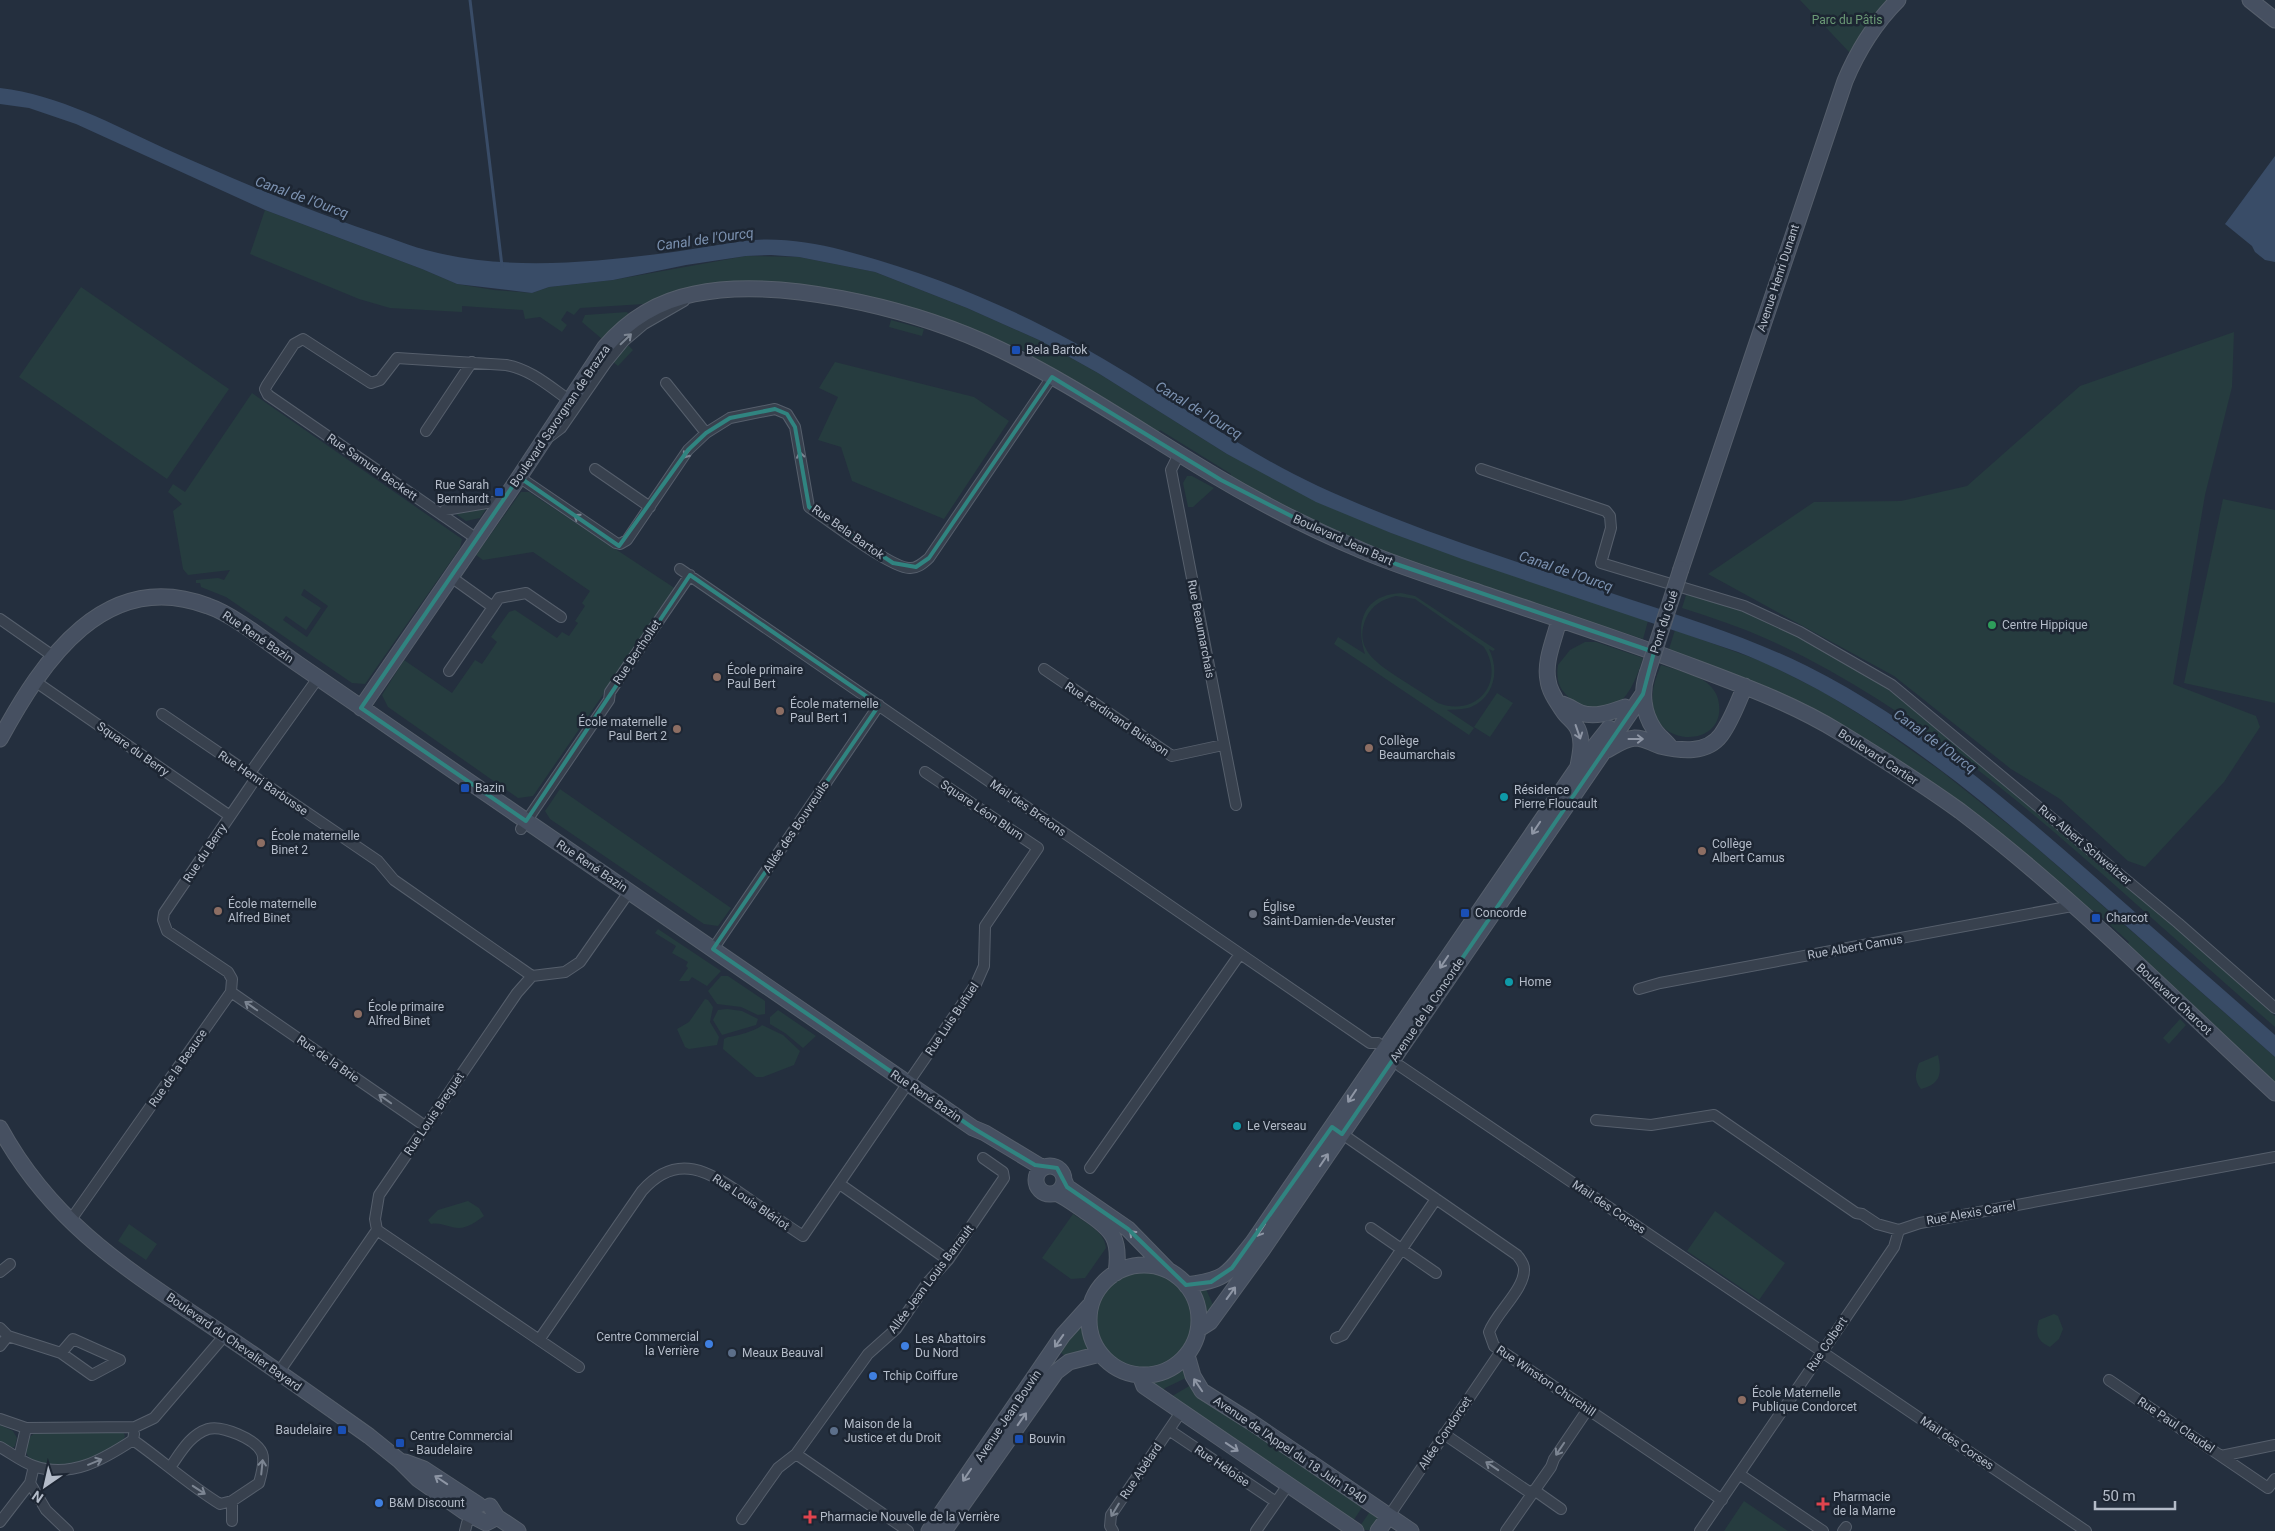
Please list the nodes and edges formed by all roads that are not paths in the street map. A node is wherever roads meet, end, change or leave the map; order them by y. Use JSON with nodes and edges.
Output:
{"nodes":[{"id":1,"x":1898,"y":0,"type":"edge"},
{"id":2,"x":2250,"y":0,"type":"edge"},
{"id":3,"x":2275,"y":20,"type":"edge"},
{"id":4,"x":692,"y":294,"type":"junction"},
{"id":5,"x":472,"y":362,"type":"junction"},
{"id":6,"x":1052,"y":377,"type":"junction"},
{"id":7,"x":666,"y":383,"type":"dead end"},
{"id":8,"x":569,"y":400,"type":"junction"},
{"id":9,"x":426,"y":431,"type":"dead end"},
{"id":10,"x":706,"y":433,"type":"junction"},
{"id":11,"x":540,"y":444,"type":"junction"},
{"id":12,"x":1178,"y":454,"type":"junction"},
{"id":13,"x":595,"y":469,"type":"dead end"},
{"id":14,"x":1481,"y":469,"type":"dead end"},
{"id":15,"x":519,"y":477,"type":"junction"},
{"id":16,"x":499,"y":506,"type":"junction"},
{"id":17,"x":650,"y":507,"type":"junction"},
{"id":18,"x":442,"y":515,"type":"junction"},
{"id":19,"x":477,"y":539,"type":"junction"},
{"id":20,"x":680,"y":568,"type":"dead end"},
{"id":21,"x":1681,"y":569,"type":"joint"},
{"id":22,"x":690,"y":575,"type":"junction"},
{"id":23,"x":450,"y":578,"type":"junction"},
{"id":24,"x":493,"y":607,"type":"junction"},
{"id":25,"x":561,"y":617,"type":"dead end"},
{"id":26,"x":0,"y":619,"type":"edge"},
{"id":27,"x":1559,"y":620,"type":"junction"},
{"id":28,"x":1657,"y":653,"type":"joint"},
{"id":29,"x":53,"y":656,"type":"junction"},
{"id":30,"x":1044,"y":669,"type":"dead end"},
{"id":31,"x":449,"y":671,"type":"dead end"},
{"id":32,"x":318,"y":678,"type":"junction"},
{"id":33,"x":36,"y":682,"type":"junction"},
{"id":34,"x":1644,"y":684,"type":"junction"},
{"id":35,"x":1745,"y":686,"type":"junction"},
{"id":36,"x":1558,"y":702,"type":"junction"},
{"id":37,"x":879,"y":705,"type":"junction"},
{"id":38,"x":1625,"y":707,"type":"junction"},
{"id":39,"x":361,"y":708,"type":"junction"},
{"id":40,"x":162,"y":714,"type":"dead end"},
{"id":41,"x":0,"y":739,"type":"edge"},
{"id":42,"x":1223,"y":745,"type":"junction"},
{"id":43,"x":1670,"y":746,"type":"junction"},
{"id":44,"x":1604,"y":752,"type":"junction"},
{"id":45,"x":1578,"y":767,"type":"junction"},
{"id":46,"x":926,"y":772,"type":"dead end"},
{"id":47,"x":253,"y":776,"type":"junction"},
{"id":48,"x":1236,"y":805,"type":"dead end"},
{"id":49,"x":230,"y":816,"type":"junction"},
{"id":50,"x":524,"y":825,"type":"junction"},
{"id":51,"x":1038,"y":848,"type":"joint"},
{"id":52,"x":630,"y":892,"type":"junction"},
{"id":53,"x":2072,"y":906,"type":"junction"},
{"id":54,"x":713,"y":949,"type":"junction"},
{"id":55,"x":1240,"y":954,"type":"junction"},
{"id":56,"x":532,"y":976,"type":"junction"},
{"id":57,"x":1638,"y":989,"type":"dead end"},
{"id":58,"x":231,"y":992,"type":"junction"},
{"id":59,"x":2275,"y":1008,"type":"edge"},
{"id":60,"x":1378,"y":1043,"type":"dead end"},
{"id":61,"x":1400,"y":1066,"type":"dead end"},
{"id":62,"x":908,"y":1084,"type":"junction"},
{"id":63,"x":2275,"y":1093,"type":"edge"},
{"id":64,"x":1596,"y":1120,"type":"dead end"},
{"id":65,"x":425,"y":1126,"type":"junction"},
{"id":66,"x":0,"y":1128,"type":"edge"},
{"id":67,"x":1337,"y":1130,"type":"junction"},
{"id":68,"x":2275,"y":1157,"type":"edge"},
{"id":69,"x":982,"y":1158,"type":"dead end"},
{"id":70,"x":1090,"y":1168,"type":"dead end"},
{"id":71,"x":1039,"y":1174,"type":"junction"},
{"id":72,"x":1060,"y":1187,"type":"junction"},
{"id":73,"x":844,"y":1188,"type":"dead end"},
{"id":74,"x":1436,"y":1199,"type":"junction"},
{"id":75,"x":70,"y":1221,"type":"junction"},
{"id":76,"x":1371,"y":1228,"type":"dead end"},
{"id":77,"x":378,"y":1230,"type":"junction"},
{"id":78,"x":1899,"y":1230,"type":"junction"},
{"id":79,"x":1402,"y":1250,"type":"junction"},
{"id":80,"x":948,"y":1260,"type":"junction"},
{"id":81,"x":10,"y":1264,"type":"dead end"},
{"id":82,"x":1169,"y":1271,"type":"junction"},
{"id":83,"x":0,"y":1272,"type":"edge"},
{"id":84,"x":1116,"y":1273,"type":"junction"},
{"id":85,"x":1436,"y":1273,"type":"dead end"},
{"id":86,"x":1186,"y":1285,"type":"junction"},
{"id":87,"x":1091,"y":1304,"type":"junction"},
{"id":88,"x":0,"y":1328,"type":"edge"},
{"id":89,"x":1199,"y":1329,"type":"junction"},
{"id":90,"x":226,"y":1335,"type":"junction"},
{"id":91,"x":8,"y":1336,"type":"junction"},
{"id":92,"x":1336,"y":1338,"type":"dead end"},
{"id":93,"x":539,"y":1340,"type":"junction"},
{"id":94,"x":0,"y":1346,"type":"edge"},
{"id":95,"x":1816,"y":1348,"type":"dead end"},
{"id":96,"x":1501,"y":1351,"type":"junction"},
{"id":97,"x":61,"y":1353,"type":"junction"},
{"id":98,"x":1100,"y":1354,"type":"junction"},
{"id":99,"x":1187,"y":1355,"type":"junction"},
{"id":100,"x":1828,"y":1356,"type":"dead end"},
{"id":101,"x":579,"y":1368,"type":"dead end"},
{"id":102,"x":280,"y":1372,"type":"junction"},
{"id":103,"x":1140,"y":1375,"type":"junction"},
{"id":104,"x":2109,"y":1380,"type":"dead end"},
{"id":105,"x":1588,"y":1409,"type":"junction"},
{"id":106,"x":1181,"y":1412,"type":"junction"},
{"id":107,"x":0,"y":1419,"type":"edge"},
{"id":108,"x":135,"y":1427,"type":"junction"},
{"id":109,"x":26,"y":1428,"type":"junction"},
{"id":110,"x":1168,"y":1430,"type":"junction"},
{"id":111,"x":1444,"y":1434,"type":"junction"},
{"id":112,"x":133,"y":1440,"type":"junction"},
{"id":113,"x":2275,"y":1445,"type":"edge"},
{"id":114,"x":0,"y":1447,"type":"edge"},
{"id":115,"x":796,"y":1454,"type":"junction"},
{"id":116,"x":2221,"y":1456,"type":"junction"},
{"id":117,"x":19,"y":1458,"type":"junction"},
{"id":118,"x":34,"y":1466,"type":"junction"},
{"id":119,"x":171,"y":1466,"type":"junction"},
{"id":120,"x":1739,"y":1474,"type":"junction"},
{"id":121,"x":2275,"y":1478,"type":"edge"},
{"id":122,"x":30,"y":1483,"type":"junction"},
{"id":123,"x":1288,"y":1485,"type":"junction"},
{"id":124,"x":1533,"y":1492,"type":"junction"},
{"id":125,"x":1722,"y":1500,"type":"junction"},
{"id":126,"x":232,"y":1502,"type":"junction"},
{"id":127,"x":1276,"y":1502,"type":"junction"},
{"id":128,"x":1561,"y":1509,"type":"dead end"},
{"id":129,"x":1389,"y":1516,"type":"junction"},
{"id":130,"x":742,"y":1519,"type":"dead end"},
{"id":131,"x":485,"y":1520,"type":"edge"},
{"id":132,"x":232,"y":1521,"type":"dead end"},
{"id":133,"x":0,"y":1522,"type":"edge"},
{"id":134,"x":68,"y":1531,"type":"edge"},
{"id":135,"x":465,"y":1531,"type":"edge"},
{"id":136,"x":518,"y":1531,"type":"edge"},
{"id":137,"x":908,"y":1531,"type":"edge"},
{"id":138,"x":929,"y":1531,"type":"edge"},
{"id":139,"x":944,"y":1531,"type":"edge"},
{"id":140,"x":1113,"y":1531,"type":"edge"},
{"id":141,"x":1256,"y":1531,"type":"edge"},
{"id":142,"x":1356,"y":1531,"type":"edge"},
{"id":143,"x":1378,"y":1531,"type":"edge"},
{"id":144,"x":1411,"y":1531,"type":"edge"},
{"id":145,"x":1506,"y":1531,"type":"edge"},
{"id":146,"x":1700,"y":1531,"type":"edge"},
{"id":147,"x":1823,"y":1531,"type":"edge"},
{"id":148,"x":2086,"y":1531,"type":"edge"}],
"edges":[{"from":1,"to":21,"type":"street","name":"Avenue Henri Dunant"},
{"from":2,"to":3,"type":"street"},
{"from":4,"to":6,"type":"street","name":"Boulevard Savorgnan de Brazza"},
{"from":4,"to":8,"type":"street","name":"Boulevard Savorgnan de Brazza"},
{"from":11,"to":4,"type":"street","one_way":true},
{"from":5,"to":8,"type":"street"},
{"from":5,"to":9,"type":"street"},
{"from":5,"to":18,"type":"street","name":"Rue Samuel Beckett"},
{"from":6,"to":10,"type":"street","name":"Rue Bela Bartok","one_way":true},
{"from":6,"to":12,"type":"street","name":"Boulevard Jean Bart"},
{"from":7,"to":10,"type":"street"},
{"from":8,"to":11,"type":"street","name":"Boulevard Savorgnan de Brazza"},
{"from":10,"to":17,"type":"street","name":"Rue Bela Bartok","one_way":true},
{"from":11,"to":15,"type":"street","name":"Boulevard Savorgnan de Brazza"},
{"from":12,"to":27,"type":"street","name":"Boulevard Jean Bart"},
{"from":12,"to":42,"type":"street","name":"Rue Beaumarchais"},
{"from":13,"to":17,"type":"street"},
{"from":14,"to":59,"type":"street","name":"Rue Albert Schweitzer"},
{"from":15,"to":16,"type":"street","name":"Boulevard Savorgnan de Brazza"},
{"from":17,"to":15,"type":"street","name":"Rue Bela Bartok","one_way":true},
{"from":16,"to":18,"type":"street"},
{"from":16,"to":19,"type":"street","name":"Boulevard Savorgnan de Brazza"},
{"from":18,"to":19,"type":"street","name":"Rue Samuel Beckett"},
{"from":19,"to":23,"type":"street","name":"Boulevard Savorgnan de Brazza"},
{"from":20,"to":22,"type":"street","name":"Mail des Bretons"},
{"from":21,"to":34,"type":"street","name":"Pont du Gué","bridge":true},
{"from":22,"to":37,"type":"street","name":"Mail des Bretons"},
{"from":22,"to":50,"type":"street","name":"Rue Berthollet"},
{"from":23,"to":24,"type":"street"},
{"from":23,"to":39,"type":"street","name":"Boulevard Savorgnan de Brazza"},
{"from":24,"to":25,"type":"street"},
{"from":24,"to":31,"type":"street"},
{"from":26,"to":29,"type":"street"},
{"from":27,"to":28,"type":"street","name":"Boulevard Jean Bart"},
{"from":27,"to":36,"type":"street"},
{"from":28,"to":35,"type":"street","name":"Boulevard Cartier"},
{"from":29,"to":32,"type":"street","name":"Rue René Bazin"},
{"from":29,"to":33,"type":"street"},
{"from":30,"to":42,"type":"street","name":"Rue Ferdinand Buisson"},
{"from":32,"to":39,"type":"street","name":"Rue René Bazin"},
{"from":32,"to":47,"type":"street","name":"Rue du Berry"},
{"from":33,"to":41,"type":"street"},
{"from":33,"to":49,"type":"street","name":"Square du Berry"},
{"from":34,"to":38,"type":"street","name":"Avenue de la Concorde"},
{"from":34,"to":43,"type":"street"},
{"from":34,"to":44,"type":"street","name":"Avenue de la Concorde"},
{"from":35,"to":43,"type":"street"},
{"from":35,"to":53,"type":"street","name":"Boulevard Cartier"},
{"from":36,"to":38,"type":"street"},
{"from":36,"to":45,"type":"street","one_way":true},
{"from":37,"to":54,"type":"street","name":"Allée des Bouvreuils"},
{"from":37,"to":55,"type":"street","name":"Mail des Bretons"},
{"from":38,"to":45,"type":"street","name":"Avenue de la Concorde"},
{"from":39,"to":50,"type":"street","name":"Rue René Bazin"},
{"from":40,"to":47,"type":"street","name":"Rue Henri Barbusse"},
{"from":42,"to":48,"type":"street","name":"Rue Beaumarchais"},
{"from":44,"to":43,"type":"street","one_way":true},
{"from":44,"to":67,"type":"street","name":"Avenue de la Concorde"},
{"from":45,"to":67,"type":"street","name":"Avenue de la Concorde","one_way":true},
{"from":46,"to":51,"type":"street","name":"Square Léon Blum"},
{"from":47,"to":49,"type":"street","name":"Rue du Berry"},
{"from":47,"to":56,"type":"street","name":"Rue Henri Barbusse"},
{"from":49,"to":58,"type":"street","name":"Rue du Berry"},
{"from":50,"to":52,"type":"street","name":"Rue René Bazin"},
{"from":51,"to":62,"type":"street","name":"Rue Luis Buñuel"},
{"from":52,"to":54,"type":"street","name":"Rue René Bazin"},
{"from":52,"to":56,"type":"street"},
{"from":53,"to":57,"type":"street","name":"Rue Albert Camus"},
{"from":53,"to":63,"type":"street","name":"Boulevard Charcot"},
{"from":54,"to":62,"type":"street","name":"Rue René Bazin"},
{"from":55,"to":60,"type":"street","name":"Mail des Bretons"},
{"from":55,"to":70,"type":"street"},
{"from":56,"to":65,"type":"street","name":"Rue Louis Breguet"},
{"from":65,"to":58,"type":"street","name":"Rue de la Brie","one_way":true},
{"from":58,"to":75,"type":"street","name":"Rue de la Beauce"},
{"from":61,"to":95,"type":"street","name":"Mail des Corses"},
{"from":62,"to":71,"type":"street","name":"Rue René Bazin"},
{"from":62,"to":93,"type":"street","name":"Rue Louis Blériot"},
{"from":64,"to":78,"type":"street"},
{"from":65,"to":77,"type":"street","name":"Rue Louis Breguet"},
{"from":66,"to":75,"type":"street","name":"Boulevard du Chevalier Bayard"},
{"from":67,"to":74,"type":"street","name":"Rue Winston Churchill"},
{"from":67,"to":86,"type":"street","name":"Avenue de la Concorde","one_way":true},
{"from":89,"to":67,"type":"street","name":"Avenue de la Concorde","one_way":true},
{"from":68,"to":78,"type":"street","name":"Rue Alexis Carrel"},
{"from":69,"to":80,"type":"street","name":"Allée Jean Louis Barrault"},
{"from":71,"to":72,"type":"street"},
{"from":71,"to":72,"type":"street"},
{"from":82,"to":72,"type":"street","one_way":true},
{"from":72,"to":84,"type":"street"},
{"from":73,"to":80,"type":"street"},
{"from":74,"to":79,"type":"street"},
{"from":74,"to":96,"type":"street","name":"Rue Winston Churchill"},
{"from":75,"to":90,"type":"street","name":"Boulevard du Chevalier Bayard"},
{"from":76,"to":79,"type":"street"},
{"from":77,"to":93,"type":"street"},
{"from":77,"to":102,"type":"street"},
{"from":78,"to":120,"type":"street","name":"Rue Colbert"},
{"from":79,"to":85,"type":"street"},
{"from":79,"to":92,"type":"street"},
{"from":80,"to":115,"type":"street","name":"Allée Jean Louis Barrault"},
{"from":81,"to":83,"type":"street"},
{"from":82,"to":84,"type":"street"},
{"from":82,"to":86,"type":"street"},
{"from":84,"to":87,"type":"street"},
{"from":86,"to":89,"type":"street"},
{"from":87,"to":98,"type":"street"},
{"from":87,"to":138,"type":"street","name":"Avenue Jean Bouvin","one_way":true},
{"from":88,"to":91,"type":"street"},
{"from":89,"to":99,"type":"street"},
{"from":90,"to":102,"type":"street","name":"Boulevard du Chevalier Bayard"},
{"from":90,"to":108,"type":"street"},
{"from":91,"to":94,"type":"street"},
{"from":91,"to":97,"type":"street"},
{"from":93,"to":101,"type":"street"},
{"from":96,"to":105,"type":"street","name":"Rue Winston Churchill"},
{"from":96,"to":111,"type":"street","name":"Allée Condorcet"},
{"from":97,"to":97,"type":"street"},
{"from":98,"to":103,"type":"street"},
{"from":139,"to":98,"type":"street","name":"Avenue Jean Bouvin","one_way":true},
{"from":99,"to":103,"type":"street"},
{"from":129,"to":99,"type":"street","name":"Avenue de l'Appel du 18 Juin 1940","one_way":true},
{"from":100,"to":148,"type":"street","name":"Mail des Corses"},
{"from":102,"to":131,"type":"street","name":"Boulevard du Chevalier Bayard"},
{"from":103,"to":106,"type":"street"},
{"from":104,"to":116,"type":"street","name":"Rue Paul Claudel"},
{"from":105,"to":124,"type":"street","one_way":true},
{"from":105,"to":125,"type":"street","name":"Rue Winston Churchill"},
{"from":106,"to":110,"type":"street","name":"Rue Abélard"},
{"from":106,"to":123,"type":"street","one_way":true},
{"from":107,"to":109,"type":"street"},
{"from":108,"to":109,"type":"street"},
{"from":108,"to":112,"type":"street"},
{"from":109,"to":117,"type":"street"},
{"from":110,"to":127,"type":"street","name":"Rue Héloise"},
{"from":110,"to":140,"type":"street","name":"Rue Abélard","one_way":true},
{"from":124,"to":111,"type":"street","one_way":true},
{"from":111,"to":129,"type":"street","name":"Allée Condorcet"},
{"from":118,"to":112,"type":"street","one_way":true},
{"from":112,"to":119,"type":"street"},
{"from":113,"to":116,"type":"street","name":"Rue Paul Claudel"},
{"from":114,"to":117,"type":"street"},
{"from":115,"to":130,"type":"street","name":"Allée Jean Louis Barrault"},
{"from":115,"to":137,"type":"street"},
{"from":116,"to":121,"type":"street"},
{"from":117,"to":118,"type":"street"},
{"from":118,"to":122,"type":"street"},
{"from":119,"to":126,"type":"street","one_way":true},
{"from":126,"to":119,"type":"street","one_way":true},
{"from":120,"to":125,"type":"street","name":"Rue Colbert"},
{"from":120,"to":147,"type":"street"},
{"from":122,"to":133,"type":"street"},
{"from":122,"to":134,"type":"street"},
{"from":123,"to":127,"type":"street"},
{"from":123,"to":142,"type":"street"},
{"from":124,"to":128,"type":"street"},
{"from":124,"to":145,"type":"street"},
{"from":125,"to":146,"type":"street","name":"Rue Colbert"},
{"from":126,"to":132,"type":"street"},
{"from":127,"to":141,"type":"street"},
{"from":129,"to":143,"type":"street"},
{"from":129,"to":144,"type":"street","name":"Avenue de l'Appel du 18 Juin 1940"},
{"from":131,"to":135,"type":"street"},
{"from":131,"to":136,"type":"street","name":"Boulevard du Chevalier Bayard"}]}
